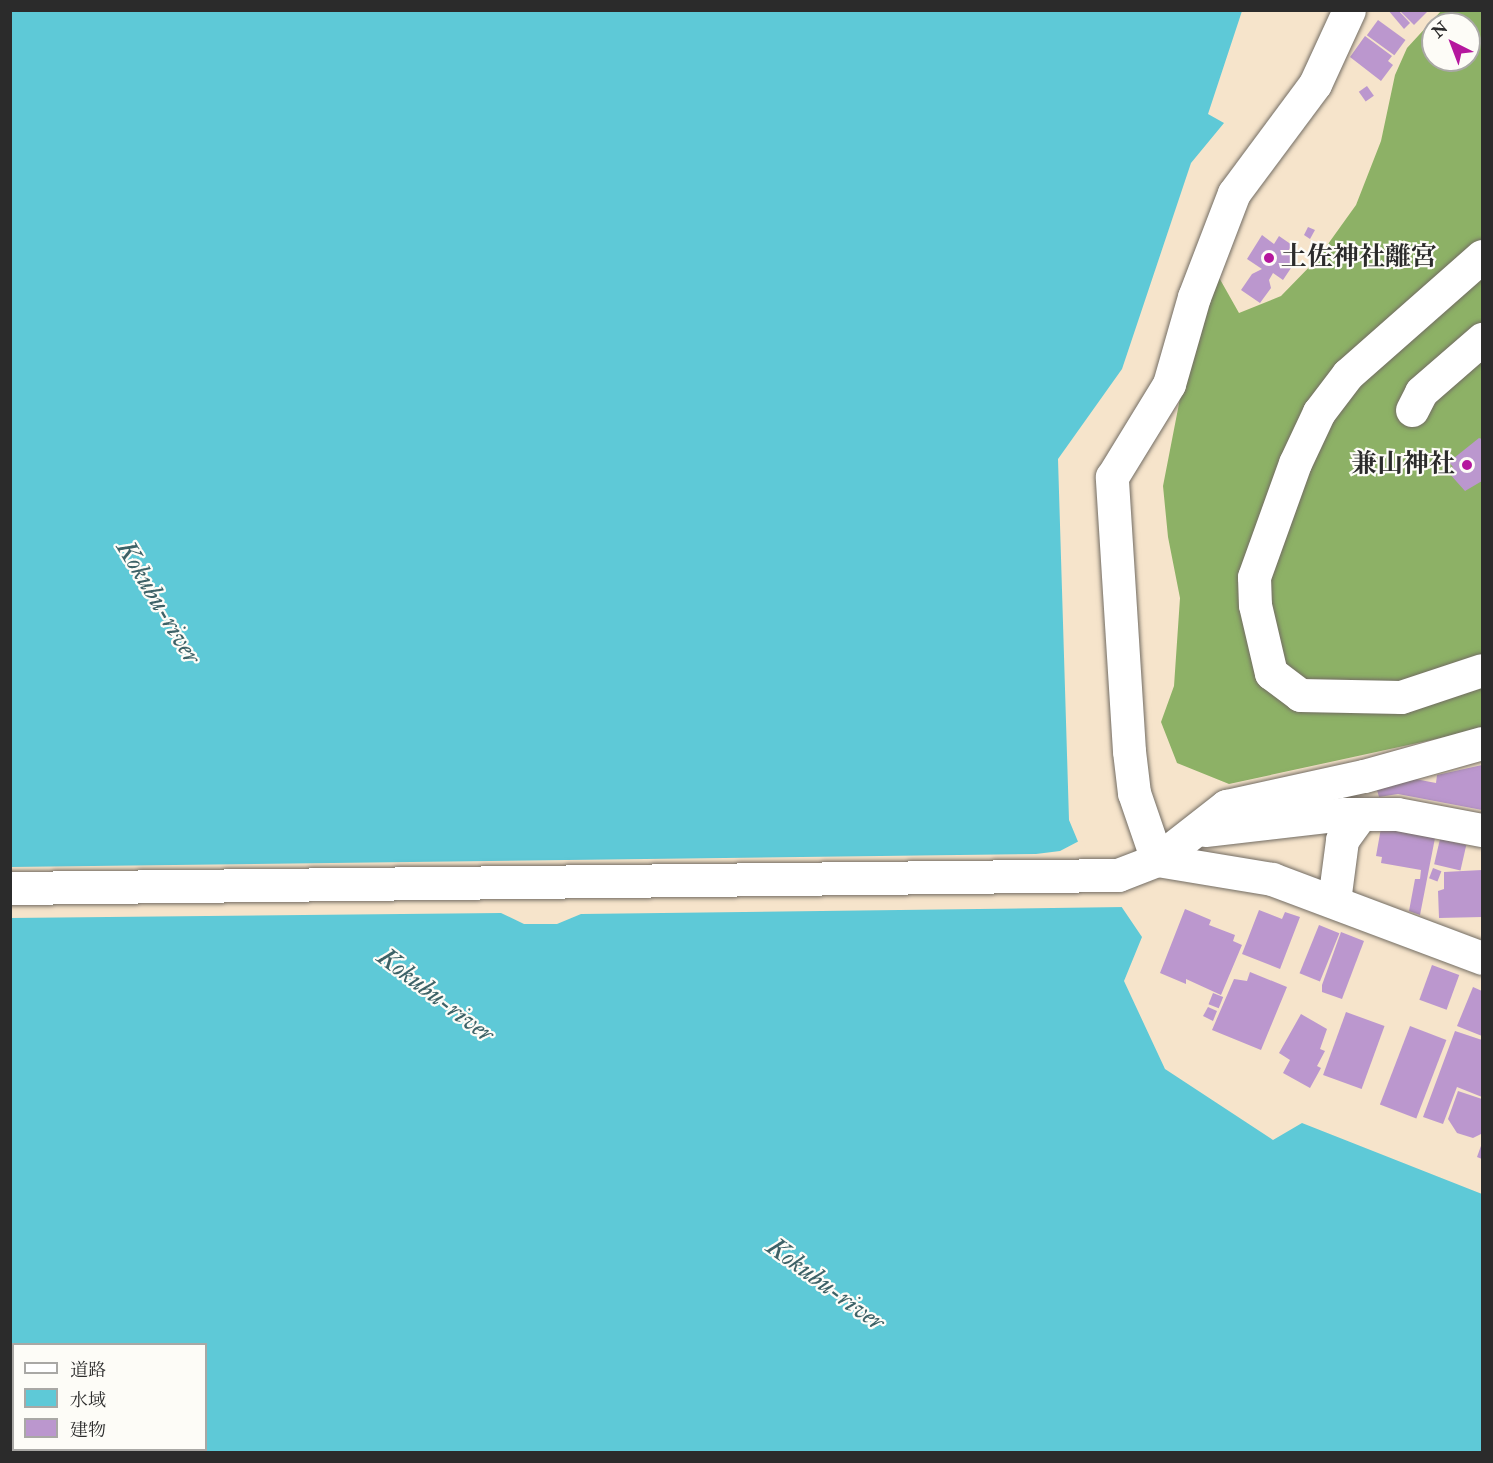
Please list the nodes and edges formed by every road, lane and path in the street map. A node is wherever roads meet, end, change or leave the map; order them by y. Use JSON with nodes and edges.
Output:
{"nodes":[{"id":1,"x":1349,"y":10,"type":"edge"},
{"id":2,"x":1482,"y":256,"type":"edge"},
{"id":3,"x":1482,"y":339,"type":"edge"},
{"id":4,"x":1412,"y":410,"type":"dead end"},
{"id":5,"x":1482,"y":670,"type":"edge"},
{"id":6,"x":1482,"y":743,"type":"edge"},
{"id":7,"x":1361,"y":814,"type":"junction"},
{"id":8,"x":1482,"y":830,"type":"edge"},
{"id":9,"x":1197,"y":831,"type":"junction"},
{"id":10,"x":1157,"y":860,"type":"junction"},
{"id":11,"x":10,"y":888,"type":"edge"},
{"id":12,"x":1334,"y":901,"type":"junction"},
{"id":13,"x":1482,"y":958,"type":"edge"}],
"edges":[{"from":1,"to":10,"type":"street"},
{"from":2,"to":5,"type":"street"},
{"from":3,"to":4,"type":"street"},
{"from":6,"to":9,"type":"street"},
{"from":7,"to":8,"type":"street"},
{"from":7,"to":9,"type":"street"},
{"from":7,"to":12,"type":"street"},
{"from":9,"to":10,"type":"street"},
{"from":10,"to":11,"type":"street"},
{"from":10,"to":12,"type":"street"},
{"from":12,"to":13,"type":"street"}]}
